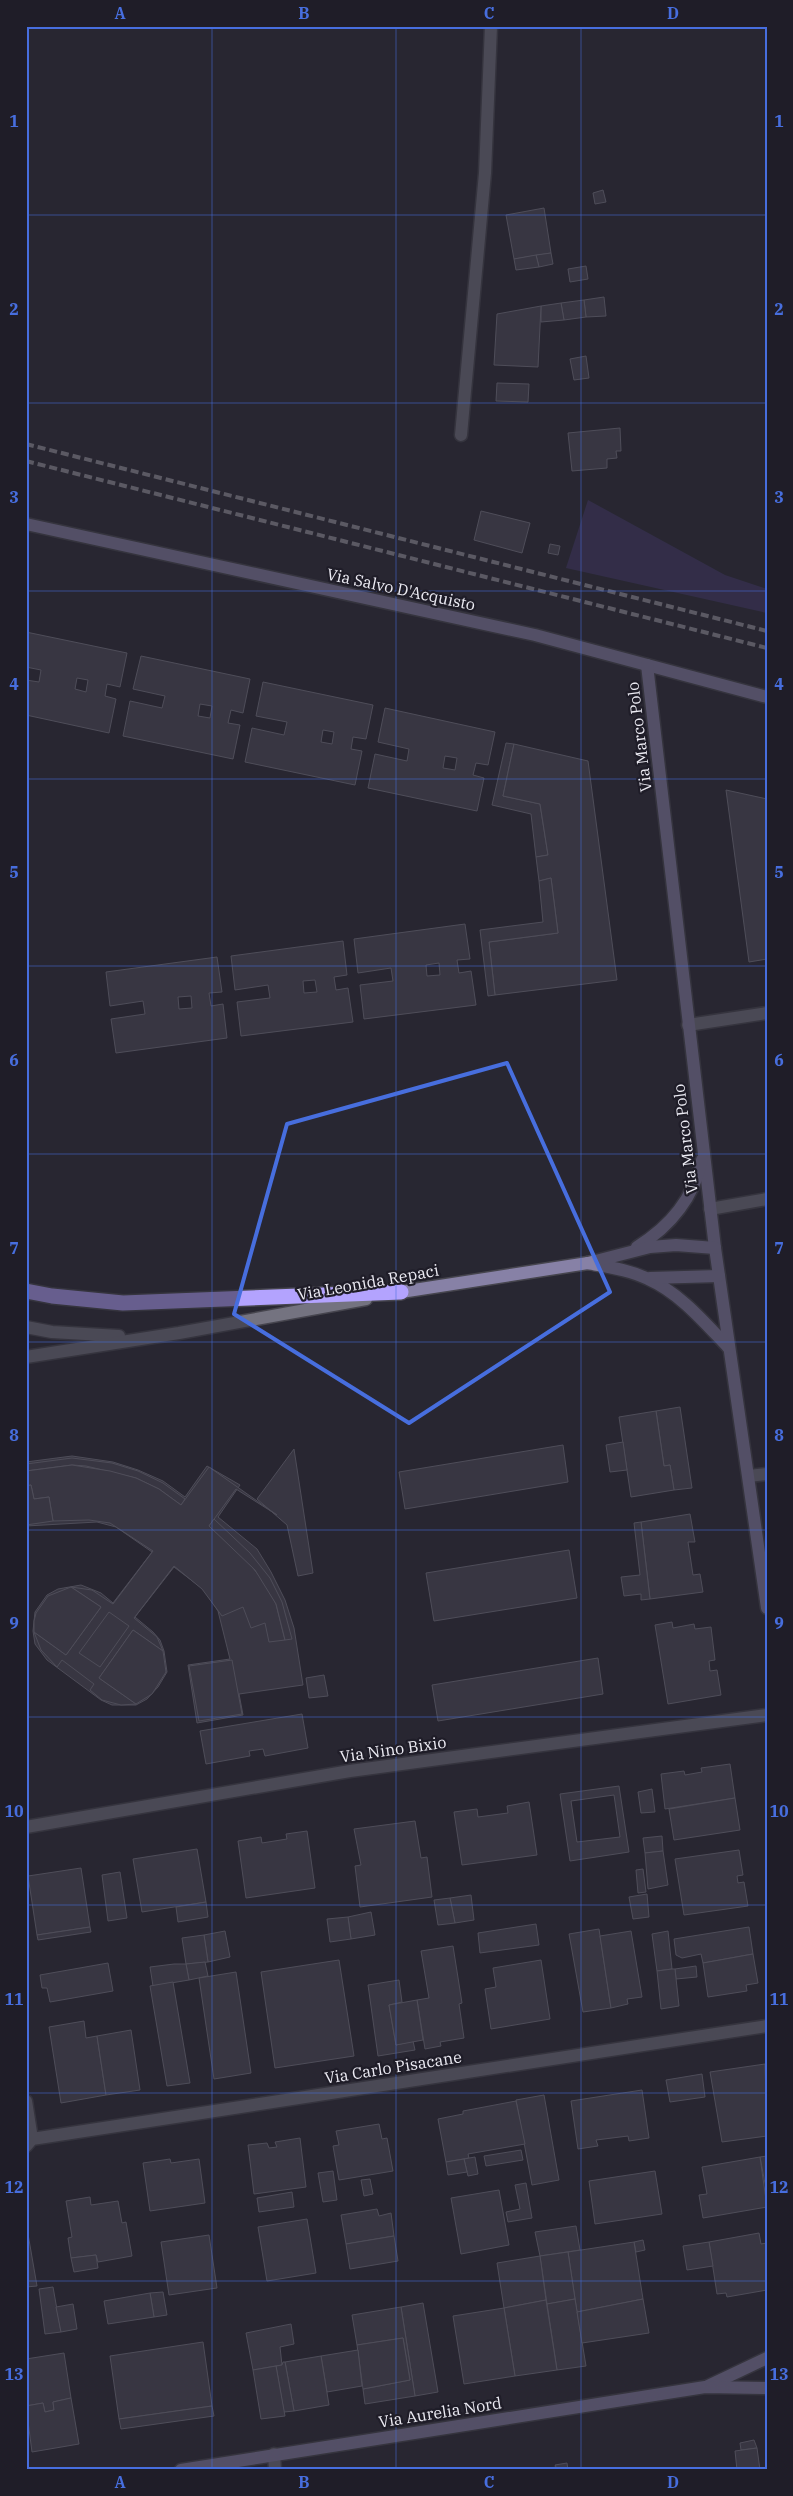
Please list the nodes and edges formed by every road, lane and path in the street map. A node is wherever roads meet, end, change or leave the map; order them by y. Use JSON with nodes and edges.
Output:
{"nodes":[{"id":1,"x":491,"y":26,"type":"edge"},
{"id":2,"x":461,"y":435,"type":"dead end"},
{"id":3,"x":26,"y":524,"type":"edge"},
{"id":4,"x":647,"y":665,"type":"junction"},
{"id":5,"x":767,"y":697,"type":"edge"},
{"id":6,"x":767,"y":1013,"type":"edge"},
{"id":7,"x":688,"y":1025,"type":"junction"},
{"id":8,"x":703,"y":1152,"type":"junction"},
{"id":9,"x":767,"y":1199,"type":"edge"},
{"id":10,"x":710,"y":1209,"type":"junction"},
{"id":11,"x":714,"y":1248,"type":"junction"},
{"id":12,"x":631,"y":1250,"type":"junction"},
{"id":13,"x":588,"y":1263,"type":"junction"},
{"id":14,"x":719,"y":1276,"type":"junction"},
{"id":15,"x":647,"y":1278,"type":"junction"},
{"id":16,"x":26,"y":1291,"type":"edge"},
{"id":17,"x":401,"y":1292,"type":"junction"},
{"id":18,"x":26,"y":1327,"type":"edge"},
{"id":19,"x":141,"y":1337,"type":"junction"},
{"id":20,"x":728,"y":1347,"type":"junction"},
{"id":21,"x":26,"y":1357,"type":"edge"},
{"id":22,"x":767,"y":1474,"type":"edge"},
{"id":23,"x":749,"y":1476,"type":"junction"},
{"id":24,"x":767,"y":1608,"type":"edge"},
{"id":25,"x":767,"y":1715,"type":"edge"},
{"id":26,"x":26,"y":1827,"type":"edge"},
{"id":27,"x":767,"y":2026,"type":"edge"},
{"id":28,"x":26,"y":2100,"type":"edge"},
{"id":29,"x":29,"y":2142,"type":"edge"},
{"id":30,"x":767,"y":2358,"type":"edge"},
{"id":31,"x":705,"y":2387,"type":"junction"},
{"id":32,"x":767,"y":2388,"type":"edge"},
{"id":33,"x":274,"y":2454,"type":"junction"},
{"id":34,"x":181,"y":2470,"type":"edge"},
{"id":35,"x":275,"y":2470,"type":"edge"}],
"edges":[{"from":1,"to":2,"type":"street"},
{"from":3,"to":4,"type":"street","name":"Via Salvo D'Acquisto"},
{"from":4,"to":5,"type":"street","name":"Via Salvo D'Acquisto"},
{"from":4,"to":7,"type":"street","name":"Via Marco Polo"},
{"from":6,"to":7,"type":"street"},
{"from":7,"to":8,"type":"street","name":"Via Marco Polo"},
{"from":8,"to":10,"type":"street","name":"Via Marco Polo"},
{"from":8,"to":12,"type":"street"},
{"from":9,"to":10,"type":"street"},
{"from":10,"to":11,"type":"street","name":"Via Marco Polo"},
{"from":11,"to":12,"type":"street","name":"Via Leonida Repaci"},
{"from":11,"to":14,"type":"street","name":"Via Marco Polo"},
{"from":12,"to":13,"type":"street","name":"Via Leonida Repaci"},
{"from":13,"to":15,"type":"street"},
{"from":13,"to":17,"type":"street","name":"Via Leonida Repaci"},
{"from":14,"to":15,"type":"street"},
{"from":14,"to":20,"type":"street","name":"Via Marco Polo"},
{"from":15,"to":20,"type":"street"},
{"from":16,"to":17,"type":"highway"},
{"from":17,"to":19,"type":"street","name":"Via Leonida Repaci"},
{"from":18,"to":19,"type":"street"},
{"from":19,"to":21,"type":"street","name":"Via Leonida Repaci"},
{"from":20,"to":23,"type":"street","name":"Via Marco Polo"},
{"from":22,"to":23,"type":"street"},
{"from":23,"to":24,"type":"street","name":"Via Marco Polo"},
{"from":25,"to":26,"type":"street","name":"Via Nino Bixio"},
{"from":27,"to":29,"type":"street","name":"Via Carlo Pisacane"},
{"from":28,"to":29,"type":"street"},
{"from":30,"to":31,"type":"street","name":"Via Aurelia Nord"},
{"from":31,"to":32,"type":"street","name":"Via Aurelia Nord"},
{"from":31,"to":33,"type":"street","name":"Via Aurelia Nord"},
{"from":33,"to":34,"type":"street","name":"Via Aurelia Nord"},
{"from":33,"to":35,"type":"street"}]}
